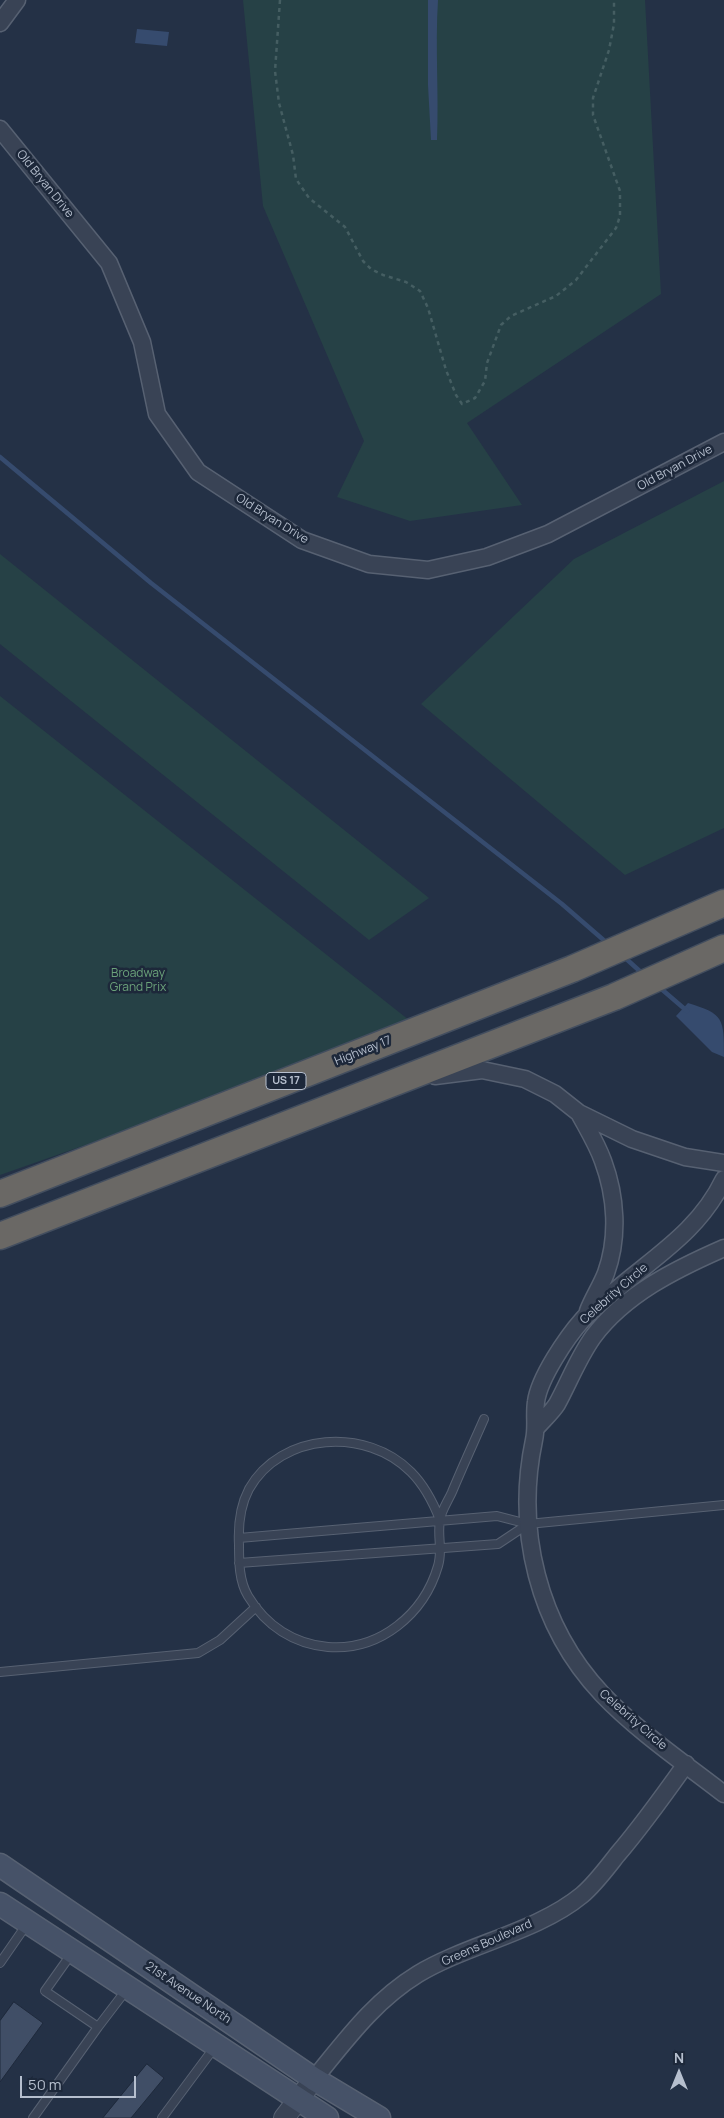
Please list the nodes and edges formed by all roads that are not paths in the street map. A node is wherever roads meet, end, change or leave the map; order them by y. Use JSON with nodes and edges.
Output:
{"nodes":[{"id":1,"x":17,"y":0,"type":"edge"},
{"id":2,"x":0,"y":23,"type":"edge"},
{"id":3,"x":0,"y":129,"type":"edge"},
{"id":4,"x":724,"y":442,"type":"edge"},
{"id":5,"x":724,"y":903,"type":"edge"},
{"id":6,"x":724,"y":948,"type":"edge"},
{"id":7,"x":388,"y":1085,"type":"junction"},
{"id":8,"x":579,"y":1112,"type":"junction"},
{"id":9,"x":724,"y":1163,"type":"edge"},
{"id":10,"x":724,"y":1179,"type":"edge"},
{"id":11,"x":0,"y":1194,"type":"edge"},
{"id":12,"x":0,"y":1236,"type":"edge"},
{"id":13,"x":724,"y":1248,"type":"edge"},
{"id":14,"x":585,"y":1317,"type":"junction"},
{"id":15,"x":484,"y":1419,"type":"dead end"},
{"id":16,"x":537,"y":1427,"type":"junction"},
{"id":17,"x":724,"y":1505,"type":"edge"},
{"id":18,"x":440,"y":1520,"type":"junction"},
{"id":19,"x":528,"y":1524,"type":"junction"},
{"id":20,"x":238,"y":1538,"type":"junction"},
{"id":21,"x":441,"y":1549,"type":"junction"},
{"id":22,"x":239,"y":1563,"type":"junction"},
{"id":23,"x":256,"y":1608,"type":"junction"},
{"id":24,"x":0,"y":1672,"type":"edge"},
{"id":25,"x":686,"y":1764,"type":"junction"},
{"id":26,"x":724,"y":1794,"type":"edge"},
{"id":27,"x":0,"y":1865,"type":"edge"},
{"id":28,"x":0,"y":1904,"type":"edge"},
{"id":29,"x":28,"y":1923,"type":"junction"},
{"id":30,"x":73,"y":1952,"type":"junction"},
{"id":31,"x":0,"y":1963,"type":"edge"},
{"id":32,"x":128,"y":1988,"type":"junction"},
{"id":33,"x":98,"y":2027,"type":"junction"},
{"id":34,"x":216,"y":2046,"type":"junction"},
{"id":35,"x":314,"y":2079,"type":"junction"},
{"id":36,"x":298,"y":2099,"type":"junction"},
{"id":37,"x":34,"y":2118,"type":"edge"},
{"id":38,"x":162,"y":2118,"type":"edge"},
{"id":39,"x":284,"y":2118,"type":"edge"},
{"id":40,"x":327,"y":2118,"type":"edge"},
{"id":41,"x":379,"y":2118,"type":"edge"}],
"edges":[{"from":1,"to":2,"type":"street"},
{"from":3,"to":4,"type":"street","name":"Old Bryan Drive"},
{"from":5,"to":11,"type":"highway","name":"Highway 17","number":"US 17"},
{"from":6,"to":7,"type":"highway"},
{"from":7,"to":8,"type":"street"},
{"from":7,"to":12,"type":"highway"},
{"from":8,"to":9,"type":"street"},
{"from":8,"to":14,"type":"street"},
{"from":10,"to":14,"type":"street","name":"Celebrity Circle"},
{"from":13,"to":16,"type":"street","name":"Celebrity Circle"},
{"from":14,"to":16,"type":"street","name":"Celebrity Circle"},
{"from":15,"to":18,"type":"lane"},
{"from":16,"to":19,"type":"street","name":"Celebrity Circle"},
{"from":17,"to":19,"type":"lane"},
{"from":18,"to":19,"type":"lane"},
{"from":18,"to":20,"type":"lane"},
{"from":18,"to":20,"type":"lane"},
{"from":18,"to":21,"type":"lane"},
{"from":19,"to":21,"type":"lane"},
{"from":19,"to":25,"type":"street","name":"Celebrity Circle"},
{"from":20,"to":22,"type":"lane"},
{"from":21,"to":22,"type":"lane"},
{"from":21,"to":23,"type":"lane"},
{"from":22,"to":23,"type":"lane"},
{"from":23,"to":24,"type":"lane"},
{"from":25,"to":26,"type":"street","name":"Celebrity Circle"},
{"from":25,"to":35,"type":"street","name":"Greens Boulevard"},
{"from":27,"to":35,"type":"main road","name":"21st Avenue North"},
{"from":28,"to":29,"type":"main road"},
{"from":29,"to":30,"type":"main road"},
{"from":29,"to":31,"type":"lane"},
{"from":30,"to":32,"type":"main road"},
{"from":30,"to":33,"type":"lane"},
{"from":32,"to":33,"type":"lane"},
{"from":32,"to":34,"type":"main road"},
{"from":33,"to":37,"type":"lane"},
{"from":34,"to":36,"type":"main road"},
{"from":34,"to":38,"type":"lane"},
{"from":35,"to":36,"type":"street","name":"Greens Boulevard"},
{"from":35,"to":41,"type":"main road","name":"21st Avenue North"},
{"from":36,"to":39,"type":"street","name":"Greens Boulevard"},
{"from":36,"to":40,"type":"main road"}]}
